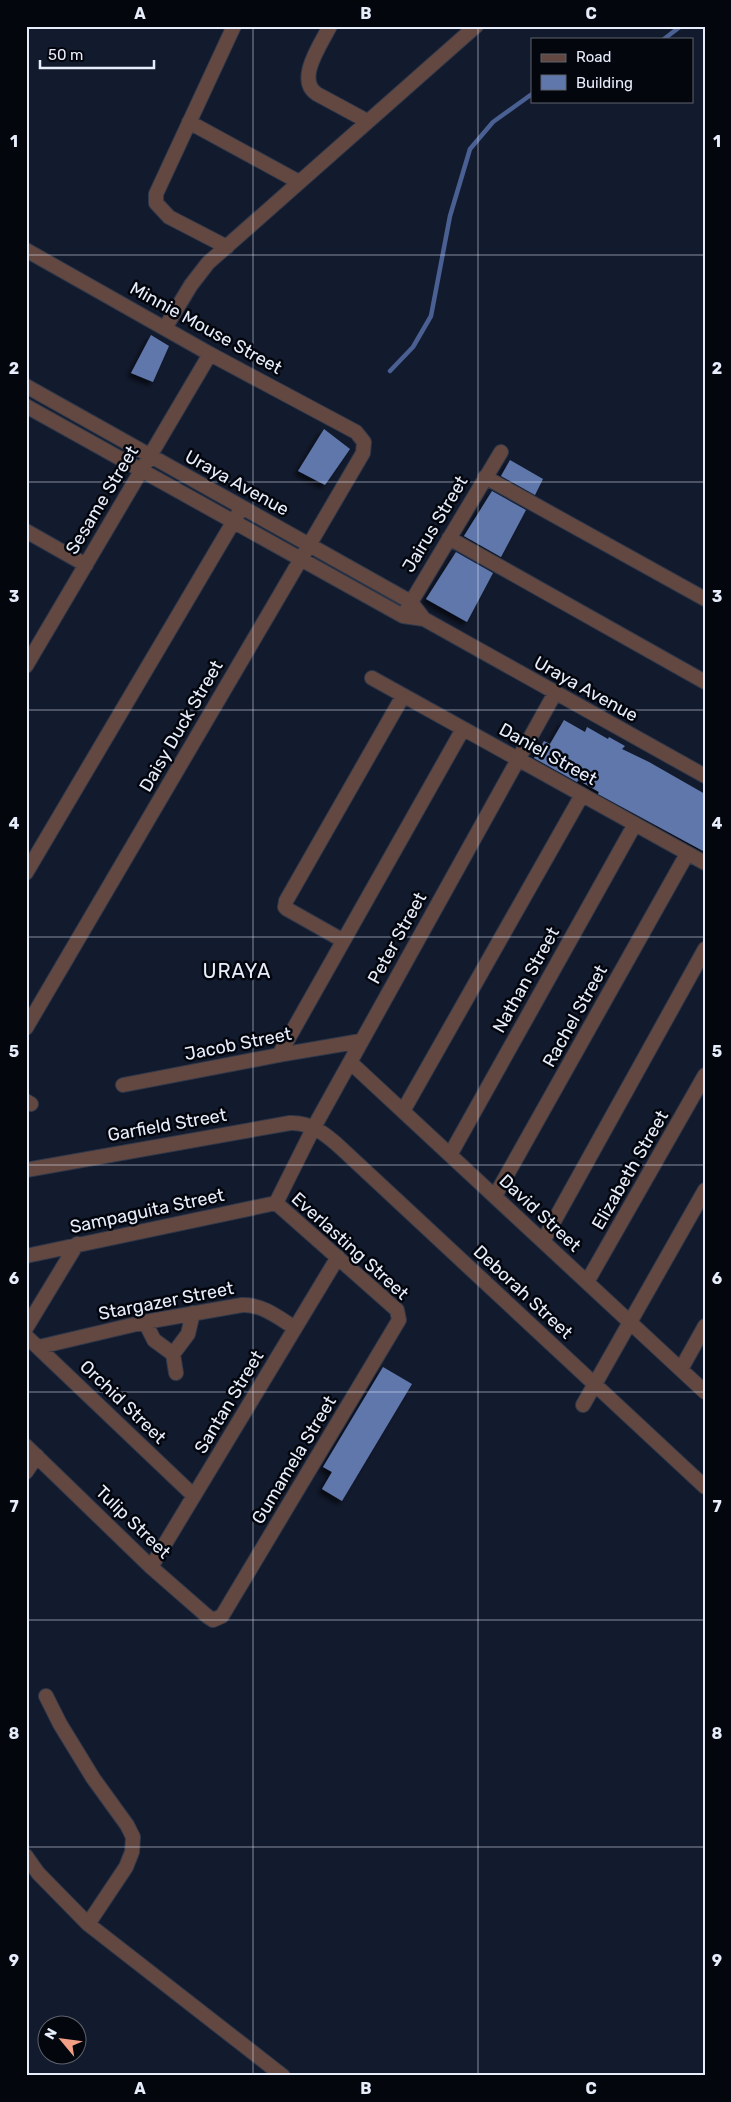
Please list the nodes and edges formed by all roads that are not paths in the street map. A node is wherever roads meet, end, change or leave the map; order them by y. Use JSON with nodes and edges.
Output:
{"nodes":[{"id":1,"x":234,"y":26,"type":"edge"},
{"id":2,"x":330,"y":26,"type":"edge"},
{"id":3,"x":476,"y":26,"type":"edge"},
{"id":4,"x":368,"y":121,"type":"junction"},
{"id":5,"x":189,"y":122,"type":"junction"},
{"id":6,"x":299,"y":182,"type":"junction"},
{"id":7,"x":227,"y":247,"type":"junction"},
{"id":8,"x":26,"y":250,"type":"edge"},
{"id":9,"x":165,"y":328,"type":"junction"},
{"id":10,"x":210,"y":354,"type":"junction"},
{"id":11,"x":30,"y":388,"type":"edge"},
{"id":12,"x":26,"y":404,"type":"edge"},
{"id":13,"x":364,"y":442,"type":"joint"},
{"id":14,"x":500,"y":452,"type":"dead end"},
{"id":15,"x":150,"y":456,"type":"junction"},
{"id":16,"x":142,"y":470,"type":"junction"},
{"id":17,"x":485,"y":477,"type":"junction"},
{"id":18,"x":242,"y":507,"type":"junction"},
{"id":19,"x":233,"y":522,"type":"junction"},
{"id":20,"x":26,"y":531,"type":"edge"},
{"id":21,"x":449,"y":538,"type":"junction"},
{"id":22,"x":309,"y":544,"type":"junction"},
{"id":23,"x":301,"y":559,"type":"junction"},
{"id":24,"x":86,"y":565,"type":"junction"},
{"id":25,"x":705,"y":599,"type":"edge"},
{"id":26,"x":411,"y":602,"type":"junction"},
{"id":27,"x":403,"y":616,"type":"junction"},
{"id":28,"x":424,"y":619,"type":"junction"},
{"id":29,"x":31,"y":645,"type":"edge"},
{"id":30,"x":26,"y":666,"type":"edge"},
{"id":31,"x":372,"y":678,"type":"dead end"},
{"id":32,"x":705,"y":682,"type":"edge"},
{"id":33,"x":555,"y":693,"type":"junction"},
{"id":34,"x":403,"y":696,"type":"junction"},
{"id":35,"x":463,"y":729,"type":"junction"},
{"id":36,"x":518,"y":759,"type":"junction"},
{"id":37,"x":705,"y":776,"type":"edge"},
{"id":38,"x":582,"y":795,"type":"junction"},
{"id":39,"x":635,"y":824,"type":"junction"},
{"id":40,"x":687,"y":854,"type":"junction"},
{"id":41,"x":705,"y":863,"type":"edge"},
{"id":42,"x":26,"y":873,"type":"edge"},
{"id":43,"x":342,"y":940,"type":"junction"},
{"id":44,"x":705,"y":949,"type":"edge"},
{"id":45,"x":26,"y":1028,"type":"edge"},
{"id":46,"x":361,"y":1041,"type":"junction"},
{"id":47,"x":279,"y":1055,"type":"junction"},
{"id":48,"x":350,"y":1062,"type":"junction"},
{"id":49,"x":705,"y":1075,"type":"edge"},
{"id":50,"x":123,"y":1085,"type":"dead end"},
{"id":51,"x":403,"y":1111,"type":"junction"},
{"id":52,"x":314,"y":1127,"type":"junction"},
{"id":53,"x":450,"y":1155,"type":"junction"},
{"id":54,"x":26,"y":1170,"type":"edge"},
{"id":55,"x":705,"y":1190,"type":"edge"},
{"id":56,"x":494,"y":1196,"type":"junction"},
{"id":57,"x":276,"y":1203,"type":"junction"},
{"id":58,"x":543,"y":1241,"type":"junction"},
{"id":59,"x":78,"y":1244,"type":"junction"},
{"id":60,"x":26,"y":1256,"type":"edge"},
{"id":61,"x":338,"y":1257,"type":"junction"},
{"id":62,"x":587,"y":1282,"type":"junction"},
{"id":63,"x":193,"y":1313,"type":"junction"},
{"id":64,"x":400,"y":1316,"type":"joint"},
{"id":65,"x":145,"y":1322,"type":"junction"},
{"id":66,"x":630,"y":1322,"type":"junction"},
{"id":67,"x":705,"y":1326,"type":"edge"},
{"id":68,"x":26,"y":1328,"type":"edge"},
{"id":69,"x":295,"y":1328,"type":"junction"},
{"id":70,"x":26,"y":1336,"type":"edge"},
{"id":71,"x":39,"y":1347,"type":"junction"},
{"id":72,"x":173,"y":1354,"type":"junction"},
{"id":73,"x":680,"y":1369,"type":"junction"},
{"id":74,"x":176,"y":1373,"type":"dead end"},
{"id":75,"x":595,"y":1385,"type":"junction"},
{"id":76,"x":705,"y":1392,"type":"edge"},
{"id":77,"x":583,"y":1405,"type":"dead end"},
{"id":78,"x":26,"y":1446,"type":"edge"},
{"id":79,"x":37,"y":1456,"type":"junction"},
{"id":80,"x":26,"y":1472,"type":"edge"},
{"id":81,"x":705,"y":1487,"type":"edge"},
{"id":82,"x":194,"y":1496,"type":"junction"},
{"id":83,"x":151,"y":1567,"type":"junction"},
{"id":84,"x":217,"y":1619,"type":"joint"},
{"id":85,"x":46,"y":1696,"type":"dead end"},
{"id":86,"x":26,"y":1856,"type":"edge"},
{"id":87,"x":88,"y":1924,"type":"junction"},
{"id":88,"x":283,"y":2076,"type":"edge"}],
"edges":[{"from":1,"to":5,"type":"street"},
{"from":2,"to":4,"type":"street"},
{"from":3,"to":4,"type":"street"},
{"from":4,"to":6,"type":"street"},
{"from":5,"to":6,"type":"street"},
{"from":5,"to":7,"type":"street"},
{"from":6,"to":7,"type":"street"},
{"from":7,"to":9,"type":"street"},
{"from":8,"to":9,"type":"street","name":"Minnie Mouse Street"},
{"from":9,"to":10,"type":"street","name":"Minnie Mouse Street"},
{"from":10,"to":13,"type":"street","name":"Minnie Mouse Street"},
{"from":10,"to":15,"type":"street","name":"Sesame Street"},
{"from":11,"to":12,"type":"street"},
{"from":11,"to":15,"type":"street","name":"Uraya Avenue"},
{"from":12,"to":16,"type":"street","name":"Uraya Avenue"},
{"from":13,"to":22,"type":"street","name":"Daisy Duck Street"},
{"from":14,"to":17,"type":"street","name":"Jairus Street"},
{"from":15,"to":16,"type":"street","name":"Sesame Street"},
{"from":15,"to":18,"type":"street","name":"Uraya Avenue"},
{"from":16,"to":19,"type":"street","name":"Uraya Avenue"},
{"from":16,"to":24,"type":"street","name":"Sesame Street"},
{"from":17,"to":21,"type":"street","name":"Jairus Street"},
{"from":17,"to":25,"type":"street"},
{"from":18,"to":19,"type":"street"},
{"from":18,"to":22,"type":"street","name":"Uraya Avenue"},
{"from":19,"to":23,"type":"street","name":"Uraya Avenue"},
{"from":19,"to":42,"type":"street"},
{"from":20,"to":24,"type":"street"},
{"from":21,"to":26,"type":"street","name":"Jairus Street"},
{"from":21,"to":32,"type":"street"},
{"from":22,"to":23,"type":"street","name":"Daisy Duck Street"},
{"from":22,"to":26,"type":"street","name":"Uraya Avenue"},
{"from":23,"to":27,"type":"street","name":"Uraya Avenue"},
{"from":23,"to":45,"type":"street","name":"Daisy Duck Street"},
{"from":24,"to":29,"type":"street","name":"Sesame Street"},
{"from":26,"to":27,"type":"street","name":"Jairus Street"},
{"from":26,"to":28,"type":"street","name":"Uraya Avenue"},
{"from":27,"to":28,"type":"street","name":"Uraya Avenue"},
{"from":28,"to":33,"type":"street","name":"Uraya Avenue"},
{"from":29,"to":30,"type":"street","name":"Sesame Street"},
{"from":31,"to":34,"type":"street","name":"Daniel Street"},
{"from":33,"to":36,"type":"street","name":"Peter Street"},
{"from":33,"to":37,"type":"street","name":"Uraya Avenue"},
{"from":34,"to":35,"type":"street","name":"Daniel Street"},
{"from":34,"to":43,"type":"street"},
{"from":35,"to":36,"type":"street","name":"Daniel Street"},
{"from":35,"to":43,"type":"street"},
{"from":36,"to":38,"type":"street","name":"Daniel Street"},
{"from":36,"to":46,"type":"street","name":"Peter Street"},
{"from":38,"to":39,"type":"street","name":"Daniel Street"},
{"from":38,"to":51,"type":"street"},
{"from":39,"to":40,"type":"street","name":"Daniel Street"},
{"from":39,"to":53,"type":"street","name":"Nathan Street"},
{"from":40,"to":41,"type":"street","name":"Daniel Street"},
{"from":40,"to":56,"type":"street","name":"Rachel Street"},
{"from":43,"to":47,"type":"street"},
{"from":44,"to":58,"type":"street"},
{"from":46,"to":47,"type":"street","name":"Jacob Street"},
{"from":46,"to":48,"type":"street","name":"Peter Street"},
{"from":47,"to":50,"type":"street","name":"Jacob Street"},
{"from":48,"to":51,"type":"street","name":"David Street"},
{"from":48,"to":52,"type":"street","name":"Peter Street"},
{"from":49,"to":62,"type":"street","name":"Elizabeth Street"},
{"from":51,"to":53,"type":"street","name":"David Street"},
{"from":52,"to":54,"type":"street","name":"Garfield Street"},
{"from":52,"to":57,"type":"street","name":"Peter Street"},
{"from":52,"to":75,"type":"street","name":"Deborah Street"},
{"from":53,"to":56,"type":"street","name":"David Street"},
{"from":55,"to":66,"type":"street"},
{"from":56,"to":58,"type":"street","name":"David Street"},
{"from":57,"to":59,"type":"street","name":"Sampaguita Street"},
{"from":57,"to":61,"type":"street","name":"Everlasting Street"},
{"from":58,"to":62,"type":"street","name":"David Street"},
{"from":59,"to":60,"type":"street","name":"Sampaguita Street"},
{"from":59,"to":68,"type":"street"},
{"from":61,"to":64,"type":"street","name":"Everlasting Street"},
{"from":61,"to":69,"type":"street","name":"Santan Street"},
{"from":62,"to":66,"type":"street","name":"David Street"},
{"from":63,"to":65,"type":"street","name":"Stargazer Street"},
{"from":63,"to":69,"type":"street","name":"Stargazer Street"},
{"from":63,"to":72,"type":"street"},
{"from":64,"to":84,"type":"street","name":"Gumamela Street"},
{"from":65,"to":71,"type":"street","name":"Stargazer Street"},
{"from":65,"to":72,"type":"street"},
{"from":66,"to":73,"type":"street","name":"David Street"},
{"from":66,"to":75,"type":"street"},
{"from":67,"to":73,"type":"street"},
{"from":69,"to":82,"type":"street","name":"Santan Street"},
{"from":70,"to":71,"type":"street","name":"Orchid Street"},
{"from":71,"to":82,"type":"street","name":"Orchid Street"},
{"from":72,"to":74,"type":"street"},
{"from":73,"to":76,"type":"street","name":"David Street"},
{"from":75,"to":77,"type":"street"},
{"from":75,"to":81,"type":"street","name":"Deborah Street"},
{"from":78,"to":79,"type":"street","name":"Tulip Street"},
{"from":79,"to":80,"type":"street"},
{"from":79,"to":83,"type":"street","name":"Tulip Street"},
{"from":82,"to":83,"type":"street","name":"Santan Street"},
{"from":83,"to":84,"type":"street","name":"Tulip Street"},
{"from":85,"to":87,"type":"street"},
{"from":86,"to":87,"type":"street"},
{"from":87,"to":88,"type":"street"}]}
